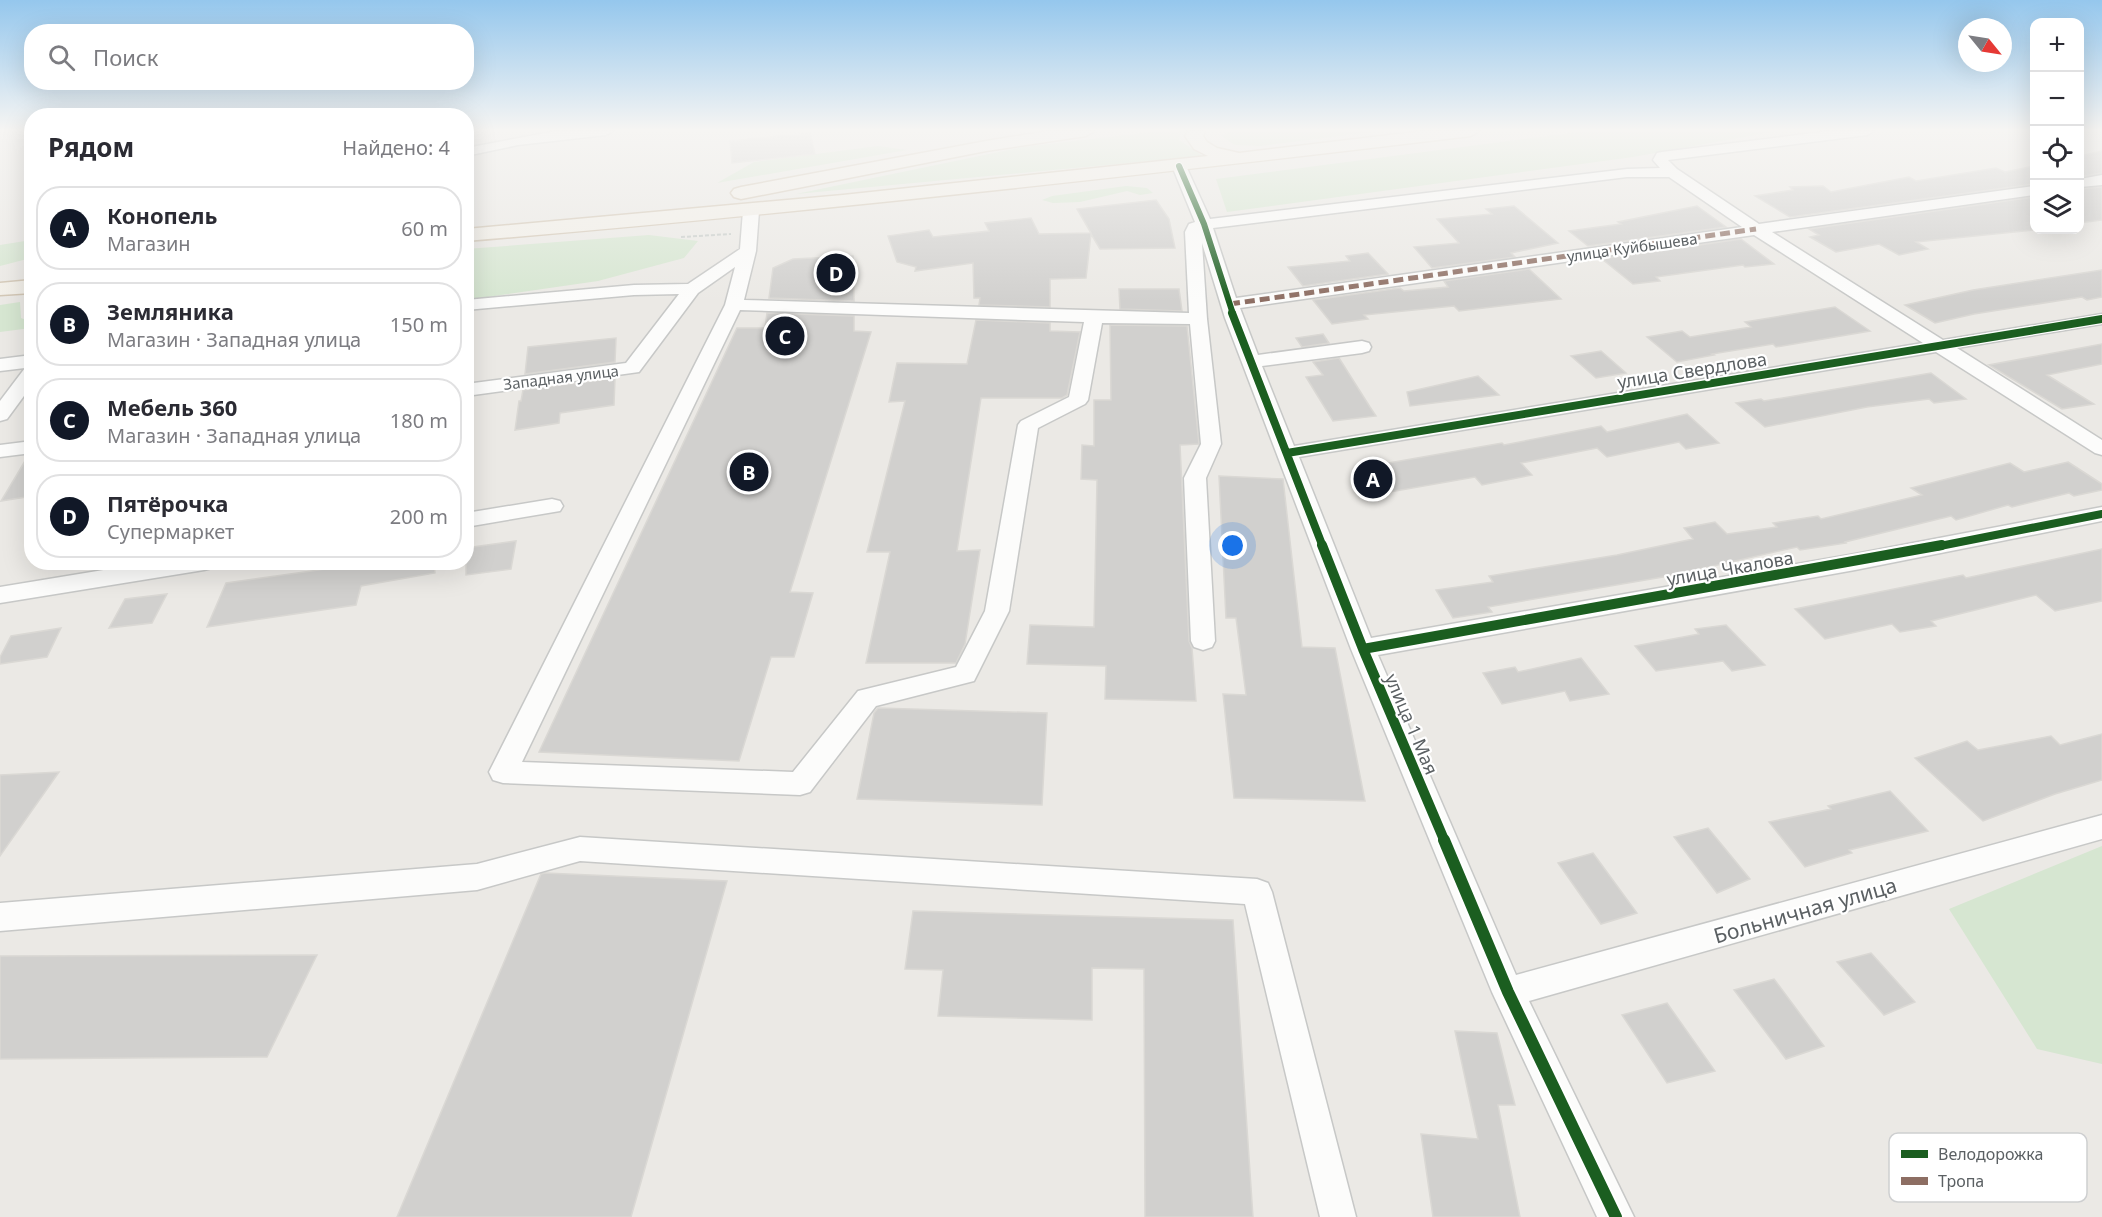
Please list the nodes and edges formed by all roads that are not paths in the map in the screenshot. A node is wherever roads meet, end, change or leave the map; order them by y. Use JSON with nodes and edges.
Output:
{"nodes":[{"id":1,"x":774,"y":188,"type":"edge"},
{"id":2,"x":972,"y":188,"type":"edge"},
{"id":3,"x":1188,"y":188,"type":"edge"},
{"id":4,"x":1504,"y":188,"type":"edge"},
{"id":5,"x":1695,"y":188,"type":"edge"},
{"id":6,"x":2030,"y":190,"type":"edge"},
{"id":7,"x":751,"y":211,"type":"junction"},
{"id":8,"x":1204,"y":224,"type":"junction"},
{"id":9,"x":1756,"y":229,"type":"junction"},
{"id":10,"x":474,"y":234,"type":"edge"},
{"id":11,"x":474,"y":234,"type":"edge"},
{"id":12,"x":748,"y":251,"type":"junction"},
{"id":13,"x":24,"y":287,"type":"edge"},
{"id":14,"x":692,"y":289,"type":"junction"},
{"id":15,"x":0,"y":290,"type":"edge"},
{"id":16,"x":474,"y":304,"type":"edge"},
{"id":17,"x":1230,"y":304,"type":"junction"},
{"id":18,"x":734,"y":305,"type":"junction"},
{"id":19,"x":1094,"y":317,"type":"junction"},
{"id":20,"x":1198,"y":319,"type":"junction"},
{"id":21,"x":2102,"y":319,"type":"edge"},
{"id":22,"x":1941,"y":346,"type":"junction"},
{"id":23,"x":1362,"y":347,"type":"dead end"},
{"id":24,"x":24,"y":362,"type":"edge"},
{"id":25,"x":1251,"y":362,"type":"junction"},
{"id":26,"x":0,"y":365,"type":"edge"},
{"id":27,"x":24,"y":383,"type":"edge"},
{"id":28,"x":474,"y":389,"type":"edge"},
{"id":29,"x":0,"y":415,"type":"edge"},
{"id":30,"x":24,"y":448,"type":"edge"},
{"id":31,"x":2102,"y":449,"type":"edge"},
{"id":32,"x":0,"y":451,"type":"edge"},
{"id":33,"x":1287,"y":453,"type":"junction"},
{"id":34,"x":552,"y":506,"type":"dead end"},
{"id":35,"x":2102,"y":514,"type":"edge"},
{"id":36,"x":474,"y":519,"type":"edge"},
{"id":37,"x":156,"y":570,"type":"edge"},
{"id":38,"x":0,"y":596,"type":"edge"},
{"id":39,"x":1203,"y":641,"type":"dead end"},
{"id":40,"x":1363,"y":649,"type":"junction"},
{"id":41,"x":2102,"y":828,"type":"edge"},
{"id":42,"x":0,"y":917,"type":"edge"},
{"id":43,"x":1508,"y":992,"type":"junction"},
{"id":44,"x":1338,"y":1217,"type":"edge"},
{"id":45,"x":1616,"y":1217,"type":"edge"}],
"edges":[{"from":1,"to":10,"type":"main road"},
{"from":2,"to":7,"type":"main road"},
{"from":3,"to":8,"type":"street","name":"улица 1 Мая"},
{"from":4,"to":8,"type":"street"},
{"from":5,"to":9,"type":"street"},
{"from":6,"to":9,"type":"street","name":"улица Куйбышева"},
{"from":7,"to":11,"type":"main road"},
{"from":7,"to":12,"type":"street"},
{"from":8,"to":17,"type":"street","name":"улица 1 Мая"},
{"from":8,"to":20,"type":"street"},
{"from":9,"to":17,"type":"street","name":"улица Куйбышева"},
{"from":9,"to":22,"type":"street"},
{"from":12,"to":14,"type":"street","name":"Западная улица"},
{"from":12,"to":18,"type":"street"},
{"from":13,"to":15,"type":"main road"},
{"from":14,"to":16,"type":"street"},
{"from":14,"to":28,"type":"street","name":"Западная улица"},
{"from":17,"to":25,"type":"street","name":"улица 1 Мая"},
{"from":18,"to":19,"type":"street"},
{"from":18,"to":19,"type":"street"},
{"from":19,"to":20,"type":"street"},
{"from":20,"to":39,"type":"street"},
{"from":21,"to":22,"type":"street","name":"улица Свердлова"},
{"from":22,"to":31,"type":"street"},
{"from":22,"to":33,"type":"street","name":"улица Свердлова"},
{"from":23,"to":25,"type":"street"},
{"from":24,"to":26,"type":"street"},
{"from":25,"to":33,"type":"street","name":"улица 1 Мая"},
{"from":27,"to":29,"type":"street"},
{"from":30,"to":32,"type":"street"},
{"from":33,"to":40,"type":"street","name":"улица 1 Мая"},
{"from":34,"to":36,"type":"street"},
{"from":35,"to":40,"type":"street","name":"улица Чкалова"},
{"from":37,"to":38,"type":"street"},
{"from":40,"to":43,"type":"street","name":"улица 1 Мая"},
{"from":41,"to":43,"type":"street","name":"Больничная улица"},
{"from":42,"to":44,"type":"street"},
{"from":43,"to":45,"type":"street","name":"улица 1 Мая"}]}
